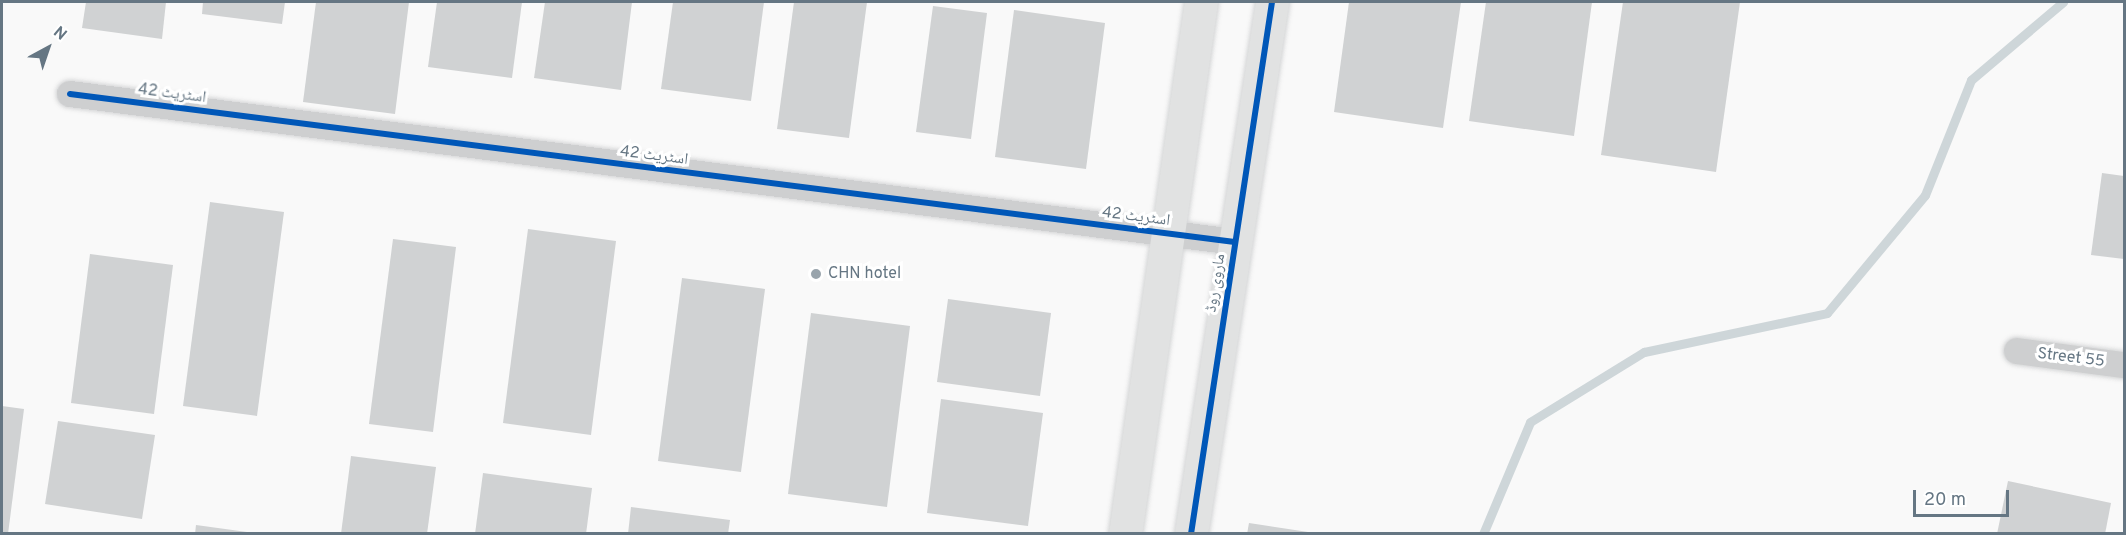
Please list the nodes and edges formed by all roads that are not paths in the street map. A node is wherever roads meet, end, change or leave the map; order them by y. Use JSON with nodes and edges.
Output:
{"nodes":[{"id":1,"x":1201,"y":2,"type":"edge"},
{"id":2,"x":1272,"y":2,"type":"edge"},
{"id":3,"x":70,"y":94,"type":"dead end"},
{"id":4,"x":1168,"y":235,"type":"junction"},
{"id":5,"x":1235,"y":242,"type":"junction"},
{"id":6,"x":2017,"y":351,"type":"dead end"},
{"id":7,"x":2124,"y":365,"type":"edge"},
{"id":8,"x":1125,"y":534,"type":"edge"},
{"id":9,"x":1191,"y":534,"type":"edge"}],
"edges":[{"from":1,"to":4,"type":"street"},
{"from":2,"to":5,"type":"street","name":"ماروی روڈ"},
{"from":3,"to":4,"type":"street","name":"اسٹریٹ 42"},
{"from":4,"to":5,"type":"street","name":"اسٹریٹ 42"},
{"from":4,"to":8,"type":"street"},
{"from":5,"to":9,"type":"street","name":"ماروی روڈ"},
{"from":6,"to":7,"type":"street","name":"Street 55"}]}
